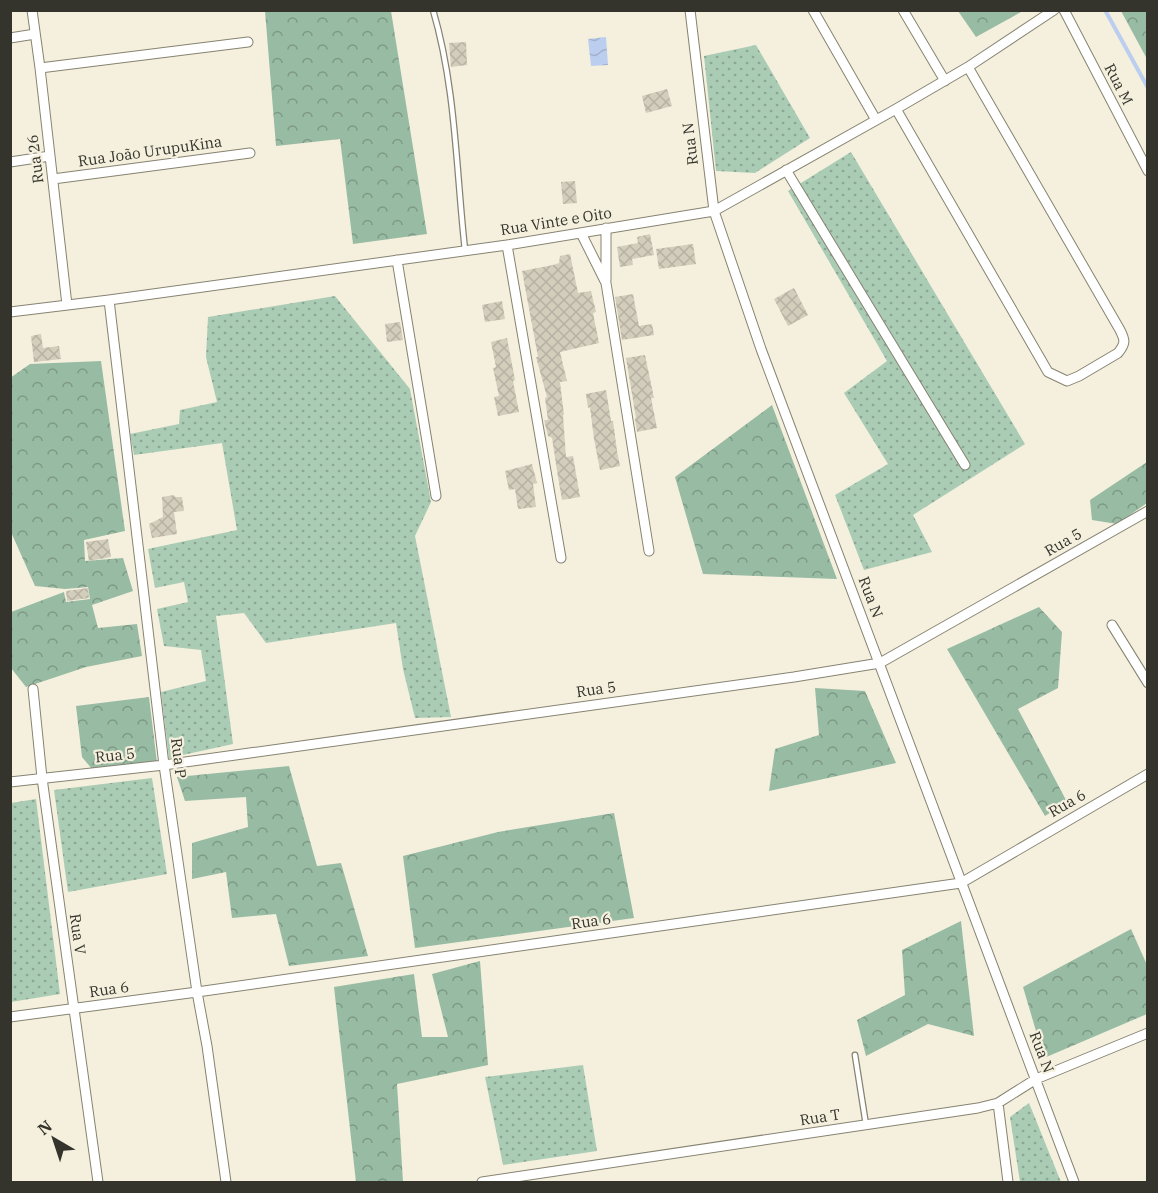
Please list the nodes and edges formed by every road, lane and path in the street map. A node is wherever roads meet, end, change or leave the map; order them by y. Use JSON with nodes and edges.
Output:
{"nodes":[{"id":1,"x":32,"y":10,"type":"edge"},
{"id":2,"x":434,"y":10,"type":"edge"},
{"id":3,"x":690,"y":10,"type":"edge"},
{"id":4,"x":813,"y":10,"type":"edge"},
{"id":5,"x":903,"y":10,"type":"edge"},
{"id":6,"x":1054,"y":10,"type":"edge"},
{"id":7,"x":1064,"y":10,"type":"edge"},
{"id":8,"x":35,"y":34,"type":"junction"},
{"id":9,"x":10,"y":38,"type":"edge"},
{"id":10,"x":248,"y":42,"type":"dead end"},
{"id":11,"x":968,"y":67,"type":"junction"},
{"id":12,"x":40,"y":68,"type":"junction"},
{"id":13,"x":945,"y":81,"type":"junction"},
{"id":14,"x":896,"y":109,"type":"junction"},
{"id":15,"x":876,"y":120,"type":"junction"},
{"id":16,"x":250,"y":153,"type":"dead end"},
{"id":17,"x":50,"y":156,"type":"junction"},
{"id":18,"x":10,"y":162,"type":"edge"},
{"id":19,"x":786,"y":170,"type":"junction"},
{"id":20,"x":1148,"y":171,"type":"edge"},
{"id":21,"x":53,"y":179,"type":"junction"},
{"id":22,"x":714,"y":211,"type":"junction"},
{"id":23,"x":606,"y":228,"type":"junction"},
{"id":24,"x":580,"y":233,"type":"junction"},
{"id":25,"x":507,"y":245,"type":"junction"},
{"id":26,"x":465,"y":250,"type":"junction"},
{"id":27,"x":397,"y":260,"type":"junction"},
{"id":28,"x":606,"y":283,"type":"junction"},
{"id":29,"x":109,"y":300,"type":"junction"},
{"id":30,"x":67,"y":305,"type":"junction"},
{"id":31,"x":10,"y":312,"type":"edge"},
{"id":32,"x":965,"y":465,"type":"dead end"},
{"id":33,"x":436,"y":496,"type":"dead end"},
{"id":34,"x":1148,"y":511,"type":"edge"},
{"id":35,"x":649,"y":551,"type":"dead end"},
{"id":36,"x":561,"y":558,"type":"dead end"},
{"id":37,"x":1112,"y":625,"type":"dead end"},
{"id":38,"x":880,"y":663,"type":"junction"},
{"id":39,"x":1148,"y":683,"type":"edge"},
{"id":40,"x":33,"y":689,"type":"dead end"},
{"id":41,"x":164,"y":765,"type":"junction"},
{"id":42,"x":1148,"y":774,"type":"edge"},
{"id":43,"x":42,"y":778,"type":"junction"},
{"id":44,"x":10,"y":782,"type":"edge"},
{"id":45,"x":961,"y":883,"type":"junction"},
{"id":46,"x":197,"y":992,"type":"junction"},
{"id":47,"x":73,"y":1010,"type":"junction"},
{"id":48,"x":10,"y":1017,"type":"edge"},
{"id":49,"x":1148,"y":1033,"type":"edge"},
{"id":50,"x":855,"y":1055,"type":"dead end"},
{"id":51,"x":1036,"y":1079,"type":"junction"},
{"id":52,"x":998,"y":1102,"type":"junction"},
{"id":53,"x":866,"y":1125,"type":"junction"},
{"id":54,"x":541,"y":1178,"type":"edge"},
{"id":55,"x":98,"y":1182,"type":"edge"},
{"id":56,"x":226,"y":1182,"type":"edge"},
{"id":57,"x":482,"y":1182,"type":"edge"},
{"id":58,"x":1008,"y":1182,"type":"edge"},
{"id":59,"x":1074,"y":1182,"type":"edge"}],
"edges":[{"from":1,"to":8,"type":"street","name":"Rua 26"},
{"from":2,"to":26,"type":"lane"},
{"from":3,"to":22,"type":"street","name":"Rua N"},
{"from":4,"to":15,"type":"street"},
{"from":5,"to":13,"type":"street"},
{"from":6,"to":11,"type":"street","name":"Rua Vinte e Oito"},
{"from":7,"to":20,"type":"street","name":"Rua M"},
{"from":8,"to":9,"type":"street"},
{"from":8,"to":12,"type":"street","name":"Rua 26"},
{"from":10,"to":12,"type":"street"},
{"from":11,"to":13,"type":"street","name":"Rua Vinte e Oito"},
{"from":11,"to":14,"type":"street"},
{"from":12,"to":17,"type":"street","name":"Rua 26"},
{"from":13,"to":14,"type":"street","name":"Rua Vinte e Oito"},
{"from":14,"to":15,"type":"street","name":"Rua Vinte e Oito"},
{"from":15,"to":19,"type":"street","name":"Rua Vinte e Oito"},
{"from":16,"to":21,"type":"street","name":"Rua João UrupuKina"},
{"from":17,"to":18,"type":"street"},
{"from":17,"to":21,"type":"street","name":"Rua 26"},
{"from":19,"to":22,"type":"street","name":"Rua Vinte e Oito"},
{"from":19,"to":32,"type":"street"},
{"from":21,"to":30,"type":"street","name":"Rua 26"},
{"from":22,"to":23,"type":"street","name":"Rua Vinte e Oito"},
{"from":22,"to":38,"type":"street","name":"Rua N"},
{"from":23,"to":24,"type":"street","name":"Rua Vinte e Oito"},
{"from":23,"to":28,"type":"street"},
{"from":24,"to":25,"type":"street","name":"Rua Vinte e Oito"},
{"from":24,"to":28,"type":"street"},
{"from":25,"to":26,"type":"street","name":"Rua Vinte e Oito"},
{"from":25,"to":36,"type":"street"},
{"from":26,"to":27,"type":"street","name":"Rua Vinte e Oito"},
{"from":27,"to":29,"type":"street","name":"Rua Vinte e Oito"},
{"from":27,"to":33,"type":"street"},
{"from":28,"to":35,"type":"street"},
{"from":29,"to":30,"type":"street","name":"Rua Vinte e Oito"},
{"from":29,"to":41,"type":"street","name":"Rua P"},
{"from":30,"to":31,"type":"street","name":"Rua Vinte e Oito"},
{"from":34,"to":38,"type":"street","name":"Rua 5"},
{"from":37,"to":39,"type":"street"},
{"from":38,"to":41,"type":"street","name":"Rua 5"},
{"from":38,"to":45,"type":"street","name":"Rua N"},
{"from":40,"to":43,"type":"street","name":"Rua V"},
{"from":41,"to":43,"type":"street","name":"Rua 5"},
{"from":41,"to":46,"type":"street","name":"Rua P"},
{"from":42,"to":45,"type":"street","name":"Rua 6"},
{"from":43,"to":44,"type":"street","name":"Rua 5"},
{"from":43,"to":47,"type":"street","name":"Rua V"},
{"from":45,"to":46,"type":"street","name":"Rua 6"},
{"from":45,"to":51,"type":"street","name":"Rua N"},
{"from":46,"to":47,"type":"street","name":"Rua 6"},
{"from":46,"to":56,"type":"street","name":"Rua P"},
{"from":47,"to":48,"type":"street","name":"Rua 6"},
{"from":47,"to":55,"type":"street","name":"Rua V"},
{"from":49,"to":51,"type":"street","name":"Rua T"},
{"from":50,"to":53,"type":"lane"},
{"from":51,"to":52,"type":"street","name":"Rua T"},
{"from":51,"to":59,"type":"street","name":"Rua N"},
{"from":52,"to":53,"type":"street","name":"Rua T"},
{"from":52,"to":58,"type":"street"},
{"from":53,"to":54,"type":"street","name":"Rua T"},
{"from":54,"to":57,"type":"street","name":"Rua T"}]}
